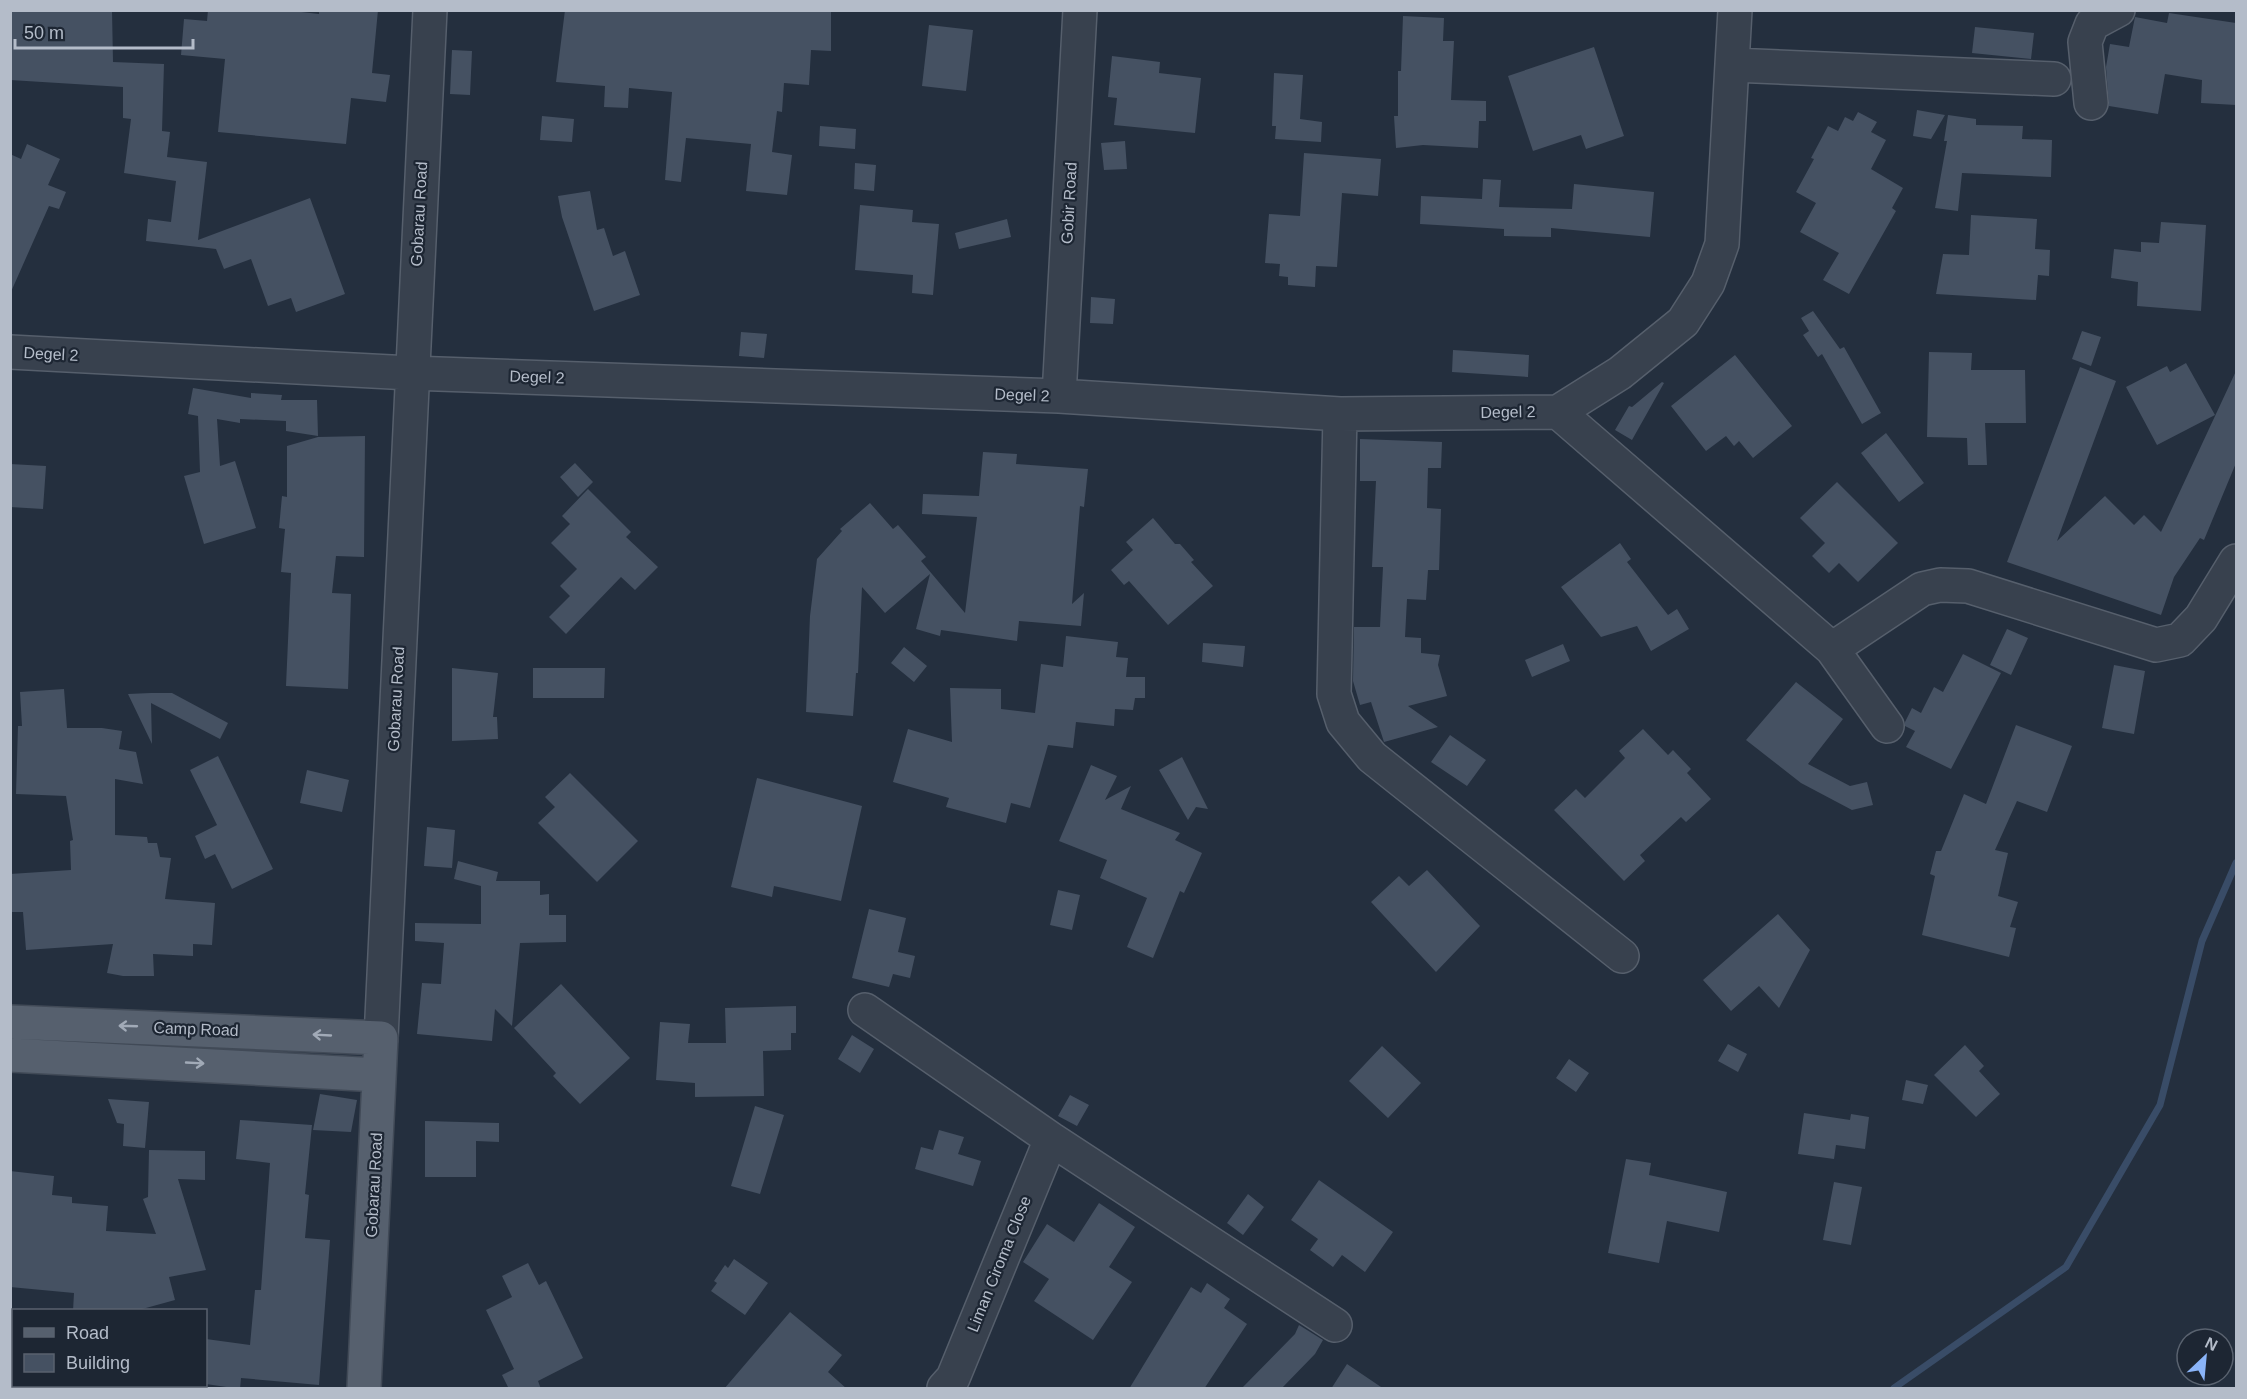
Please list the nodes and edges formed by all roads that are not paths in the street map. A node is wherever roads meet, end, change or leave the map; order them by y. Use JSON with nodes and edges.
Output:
{"nodes":[{"id":1,"x":430,"y":10,"type":"edge"},
{"id":2,"x":1080,"y":10,"type":"edge"},
{"id":3,"x":1735,"y":10,"type":"edge"},
{"id":4,"x":2118,"y":10,"type":"edge"},
{"id":5,"x":1732,"y":65,"type":"junction"},
{"id":6,"x":2054,"y":80,"type":"dead end"},
{"id":7,"x":2091,"y":103,"type":"dead end"},
{"id":8,"x":10,"y":352,"type":"edge"},
{"id":9,"x":410,"y":373,"type":"junction"},
{"id":10,"x":1059,"y":396,"type":"junction"},
{"id":11,"x":1558,"y":412,"type":"junction"},
{"id":12,"x":1340,"y":414,"type":"junction"},
{"id":13,"x":2236,"y":561,"type":"edge"},
{"id":14,"x":1832,"y":649,"type":"junction"},
{"id":15,"x":1887,"y":726,"type":"dead end"},
{"id":16,"x":1622,"y":956,"type":"dead end"},
{"id":17,"x":865,"y":1010,"type":"dead end"},
{"id":18,"x":10,"y":1022,"type":"edge"},
{"id":19,"x":241,"y":1030,"type":"junction"},
{"id":20,"x":381,"y":1038,"type":"junction"},
{"id":21,"x":10,"y":1055,"type":"edge"},
{"id":22,"x":238,"y":1065,"type":"junction"},
{"id":23,"x":379,"y":1075,"type":"junction"},
{"id":24,"x":1051,"y":1138,"type":"junction"},
{"id":25,"x":1335,"y":1325,"type":"dead end"},
{"id":26,"x":954,"y":1385,"type":"edge"},
{"id":27,"x":364,"y":1389,"type":"edge"}],
"edges":[{"from":1,"to":9,"type":"street","name":"Gobarau Road"},
{"from":2,"to":10,"type":"street","name":"Gobir Road"},
{"from":3,"to":5,"type":"street","name":"Degel 2"},
{"from":4,"to":7,"type":"street"},
{"from":5,"to":6,"type":"street"},
{"from":5,"to":11,"type":"street","name":"Degel 2"},
{"from":8,"to":9,"type":"street","name":"Degel 2"},
{"from":9,"to":10,"type":"street","name":"Degel 2"},
{"from":9,"to":20,"type":"street","name":"Gobarau Road"},
{"from":10,"to":12,"type":"street","name":"Degel 2"},
{"from":11,"to":12,"type":"street","name":"Degel 2"},
{"from":11,"to":14,"type":"street"},
{"from":12,"to":16,"type":"street"},
{"from":13,"to":14,"type":"street"},
{"from":14,"to":15,"type":"street"},
{"from":17,"to":24,"type":"street"},
{"from":19,"to":18,"type":"main road","name":"Camp Road","one_way":true},
{"from":20,"to":19,"type":"main road","name":"Camp Road","one_way":true},
{"from":19,"to":22,"type":"main road"},
{"from":20,"to":23,"type":"main road","name":"Gobarau Road"},
{"from":21,"to":22,"type":"main road","name":"Camp Road","one_way":true},
{"from":22,"to":23,"type":"main road","name":"Camp Road"},
{"from":23,"to":27,"type":"main road","name":"Gobarau Road"},
{"from":24,"to":25,"type":"street"},
{"from":24,"to":26,"type":"street","name":"Liman Ciroma Close"}]}
